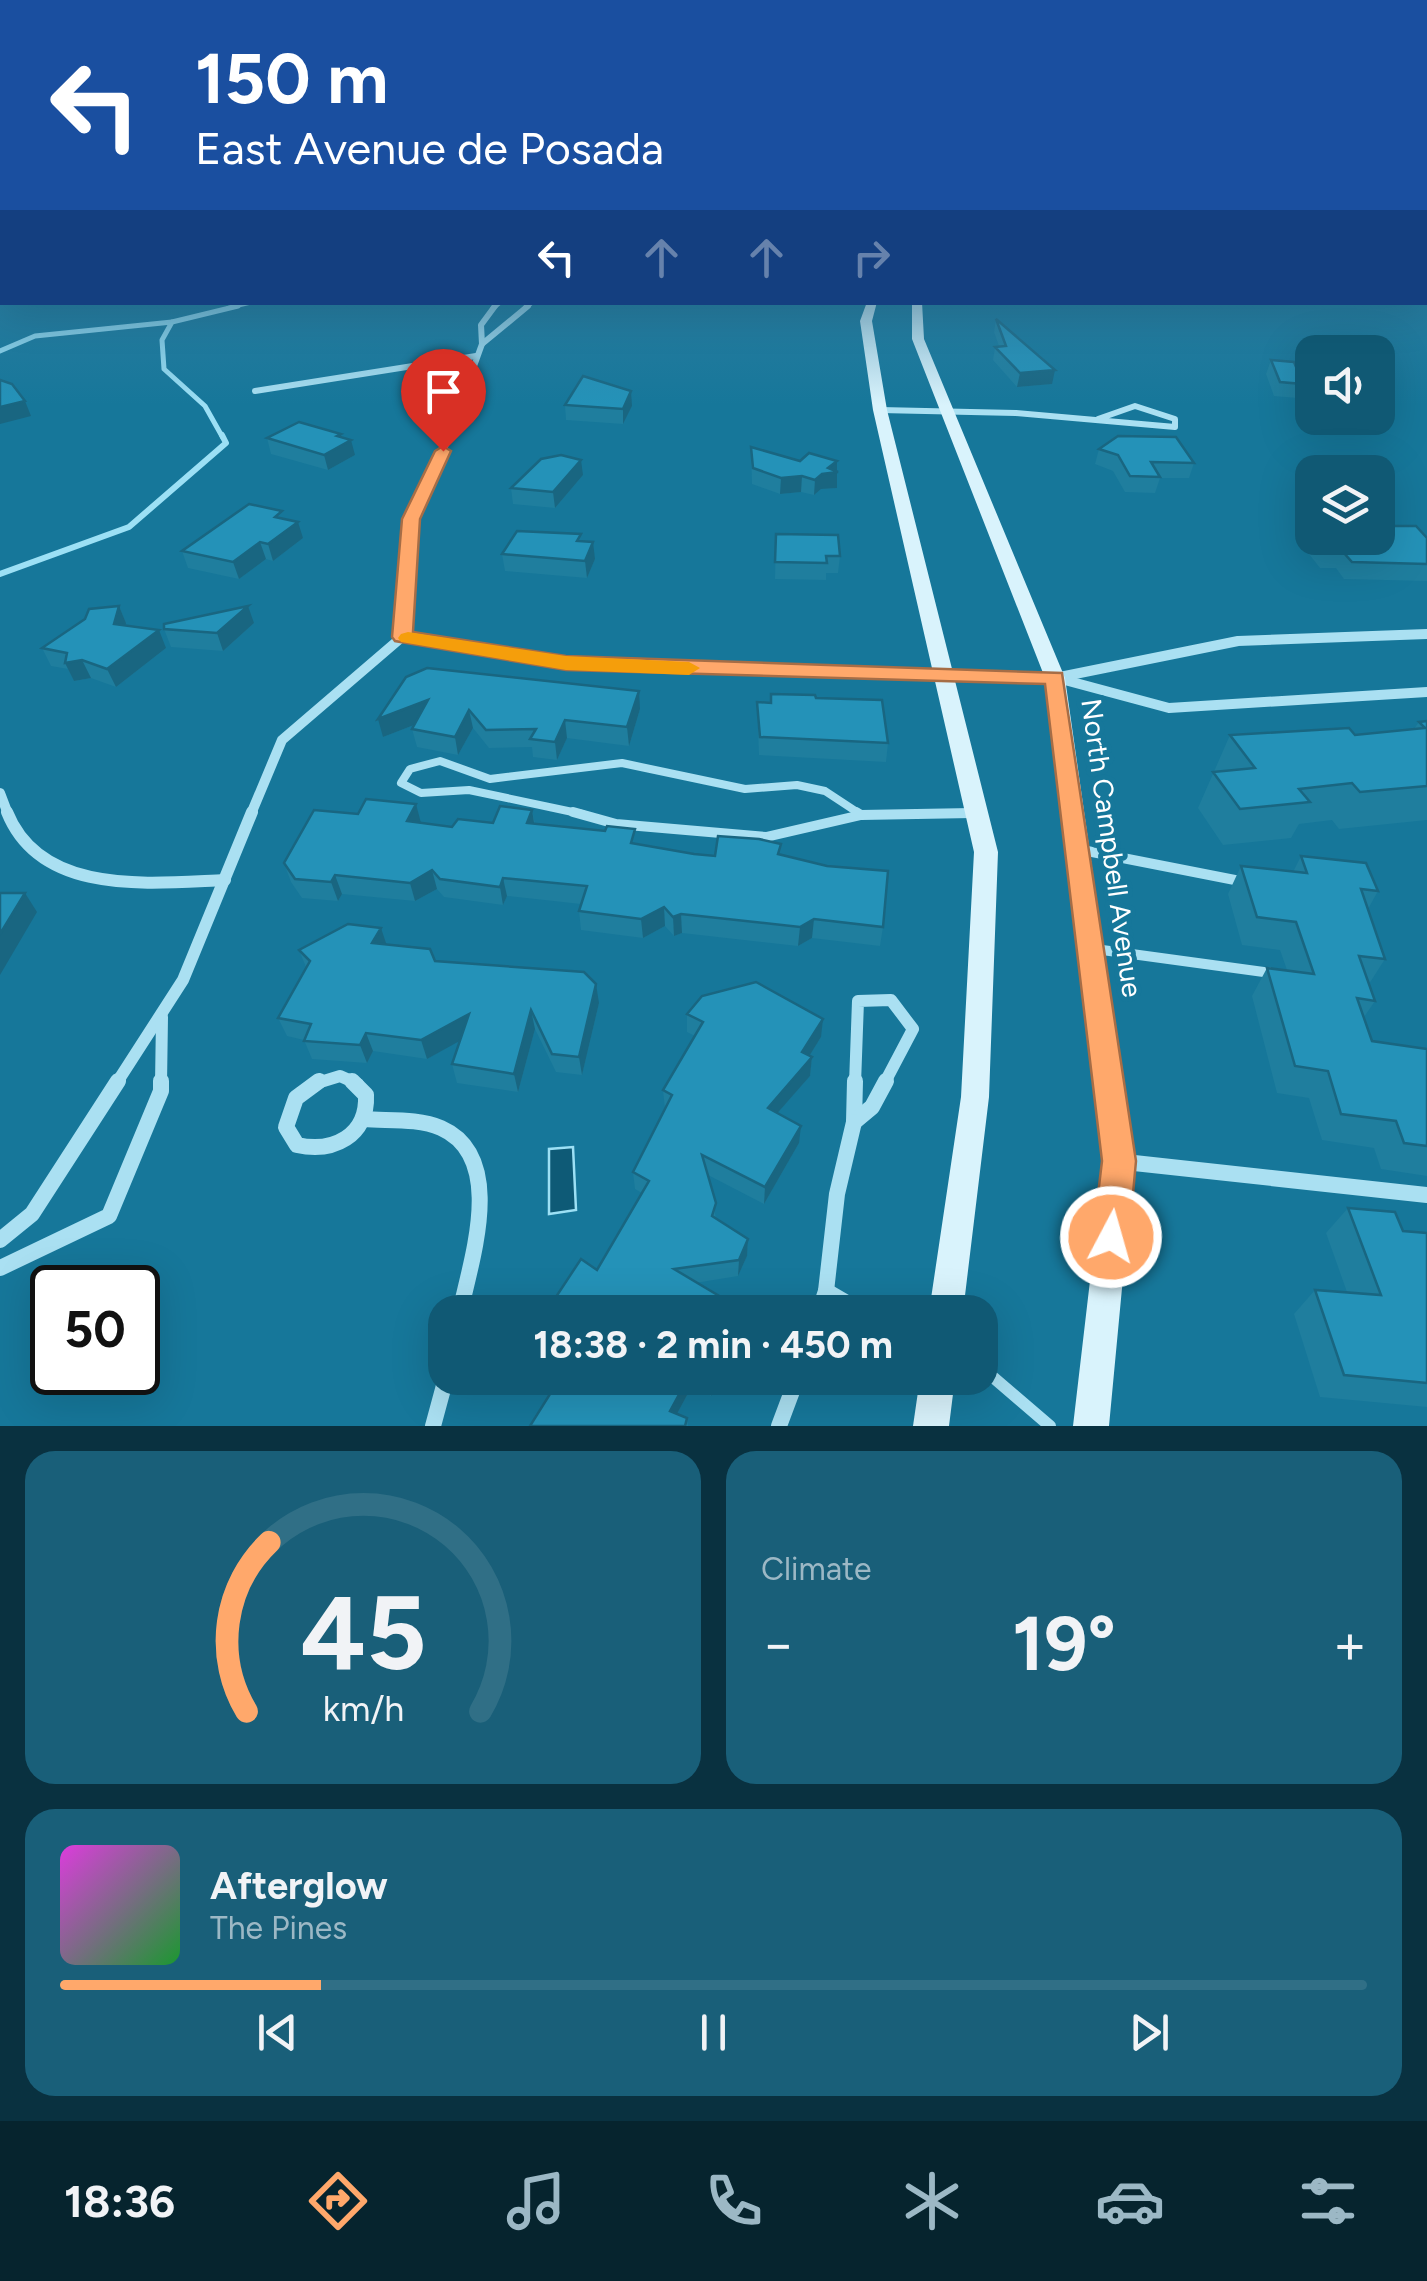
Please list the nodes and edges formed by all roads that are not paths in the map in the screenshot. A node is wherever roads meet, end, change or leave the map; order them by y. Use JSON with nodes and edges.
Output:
{"nodes":[{"id":1,"x":497,"y":305,"type":"edge"},
{"id":2,"x":528,"y":305,"type":"edge"},
{"id":3,"x":871,"y":305,"type":"edge"},
{"id":4,"x":917,"y":305,"type":"edge"},
{"id":5,"x":482,"y":344,"type":"junction"},
{"id":6,"x":476,"y":356,"type":"junction"},
{"id":7,"x":254,"y":392,"type":"dead end"},
{"id":8,"x":880,"y":410,"type":"junction"},
{"id":9,"x":948,"y":410,"type":"junction"},
{"id":10,"x":1098,"y":419,"type":"junction"},
{"id":11,"x":1427,"y":634,"type":"edge"},
{"id":12,"x":402,"y":637,"type":"junction"},
{"id":13,"x":944,"y":676,"type":"junction"},
{"id":14,"x":1055,"y":678,"type":"junction"},
{"id":15,"x":1427,"y":692,"type":"edge"},
{"id":16,"x":0,"y":794,"type":"edge"},
{"id":17,"x":977,"y":813,"type":"junction"},
{"id":18,"x":861,"y":815,"type":"junction"},
{"id":19,"x":1077,"y":849,"type":"junction"},
{"id":20,"x":225,"y":880,"type":"junction"},
{"id":21,"x":1251,"y":884,"type":"edge"},
{"id":22,"x":1091,"y":948,"type":"junction"},
{"id":23,"x":1271,"y":974,"type":"edge"},
{"id":24,"x":162,"y":1016,"type":"junction"},
{"id":25,"x":364,"y":1119,"type":"junction"},
{"id":26,"x":854,"y":1122,"type":"junction"},
{"id":27,"x":1119,"y":1161,"type":"junction"},
{"id":28,"x":1427,"y":1195,"type":"edge"},
{"id":29,"x":5,"y":1236,"type":"edge"},
{"id":30,"x":19,"y":1258,"type":"junction"},
{"id":31,"x":0,"y":1268,"type":"edge"},
{"id":32,"x":826,"y":1291,"type":"junction"},
{"id":33,"x":463,"y":1295,"type":"edge"},
{"id":34,"x":825,"y":1295,"type":"edge"},
{"id":35,"x":833,"y":1295,"type":"edge"},
{"id":36,"x":948,"y":1295,"type":"edge"},
{"id":37,"x":998,"y":1381,"type":"edge"},
{"id":38,"x":441,"y":1395,"type":"edge"},
{"id":39,"x":791,"y":1395,"type":"edge"},
{"id":40,"x":936,"y":1395,"type":"edge"},
{"id":41,"x":433,"y":1426,"type":"edge"},
{"id":42,"x":779,"y":1426,"type":"edge"},
{"id":43,"x":931,"y":1426,"type":"edge"},
{"id":44,"x":1050,"y":1426,"type":"edge"},
{"id":45,"x":1091,"y":1426,"type":"edge"}],
"edges":[{"from":1,"to":5,"type":"street"},
{"from":2,"to":5,"type":"street"},
{"from":3,"to":8,"type":"main road"},
{"from":4,"to":9,"type":"main road","name":"North Campbell Avenue"},
{"from":5,"to":6,"type":"street"},
{"from":6,"to":7,"type":"street"},
{"from":6,"to":12,"type":"street"},
{"from":8,"to":9,"type":"street"},
{"from":8,"to":13,"type":"main road"},
{"from":9,"to":10,"type":"street"},
{"from":9,"to":14,"type":"main road","name":"North Campbell Avenue"},
{"from":10,"to":10,"type":"street"},
{"from":11,"to":14,"type":"street"},
{"from":12,"to":13,"type":"street"},
{"from":12,"to":20,"type":"street"},
{"from":13,"to":14,"type":"street"},
{"from":13,"to":17,"type":"main road"},
{"from":14,"to":15,"type":"street"},
{"from":14,"to":19,"type":"main road","name":"North Campbell Avenue"},
{"from":16,"to":20,"type":"street"},
{"from":17,"to":18,"type":"lane"},
{"from":17,"to":36,"type":"main road"},
{"from":18,"to":18,"type":"lane"},
{"from":19,"to":21,"type":"lane"},
{"from":19,"to":22,"type":"main road","name":"North Campbell Avenue"},
{"from":20,"to":24,"type":"street"},
{"from":22,"to":23,"type":"lane"},
{"from":22,"to":27,"type":"main road","name":"North Campbell Avenue"},
{"from":24,"to":29,"type":"street"},
{"from":24,"to":30,"type":"street"},
{"from":25,"to":25,"type":"street"},
{"from":25,"to":33,"type":"street"},
{"from":26,"to":26,"type":"street"},
{"from":26,"to":32,"type":"street"},
{"from":27,"to":28,"type":"street"},
{"from":27,"to":45,"type":"main road","name":"North Campbell Avenue"},
{"from":29,"to":30,"type":"street"},
{"from":30,"to":31,"type":"street"},
{"from":32,"to":34,"type":"street"},
{"from":32,"to":35,"type":"street"},
{"from":37,"to":44,"type":"lane"},
{"from":38,"to":41,"type":"street"},
{"from":39,"to":42,"type":"street"},
{"from":40,"to":43,"type":"main road"}]}
